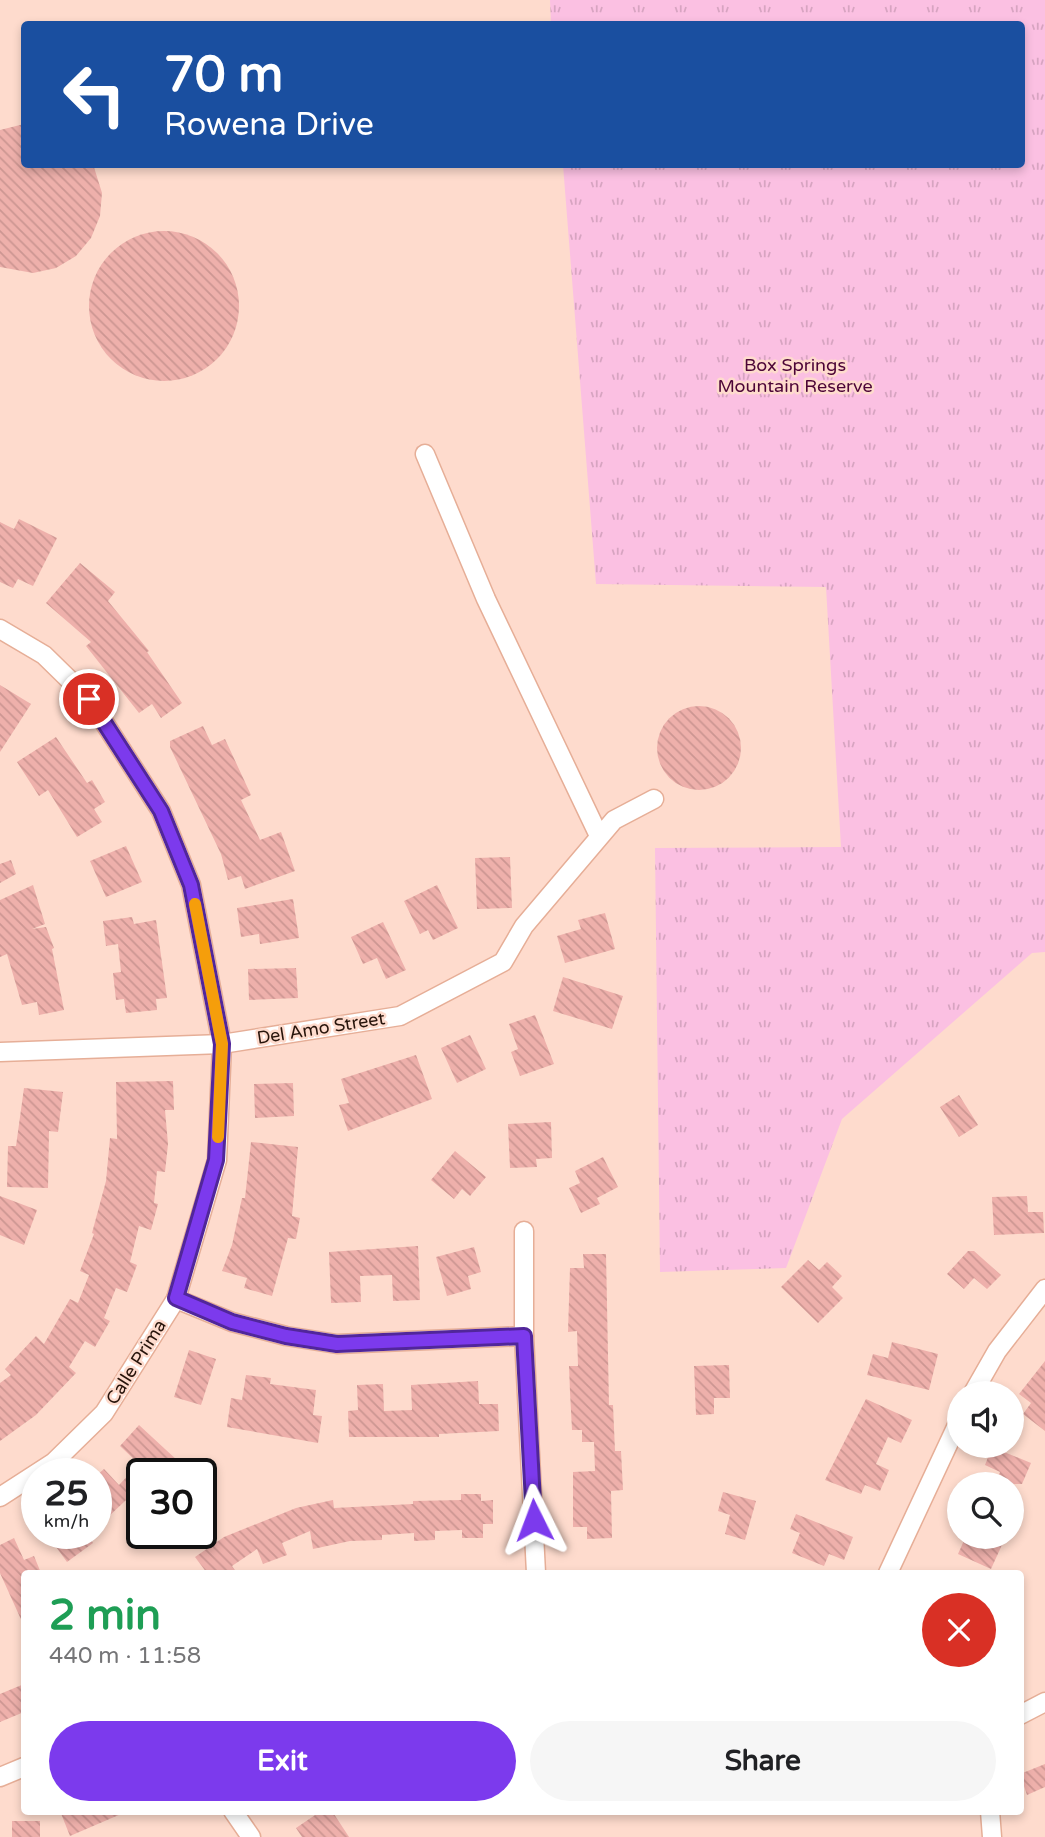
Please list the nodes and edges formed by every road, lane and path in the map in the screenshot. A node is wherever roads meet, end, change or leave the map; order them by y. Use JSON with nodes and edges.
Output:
{"nodes":[{"id":1,"x":425,"y":454,"type":"dead end"},
{"id":2,"x":0,"y":629,"type":"edge"},
{"id":3,"x":654,"y":799,"type":"dead end"},
{"id":4,"x":599,"y":836,"type":"junction"},
{"id":5,"x":222,"y":1044,"type":"junction"},
{"id":6,"x":0,"y":1052,"type":"edge"},
{"id":7,"x":524,"y":1231,"type":"dead end"},
{"id":8,"x":1045,"y":1289,"type":"edge"},
{"id":9,"x":176,"y":1298,"type":"junction"},
{"id":10,"x":524,"y":1336,"type":"junction"},
{"id":11,"x":980,"y":1381,"type":"edge"},
{"id":12,"x":947,"y":1447,"type":"edge"},
{"id":13,"x":0,"y":1497,"type":"edge"},
{"id":14,"x":536,"y":1570,"type":"edge"},
{"id":15,"x":889,"y":1570,"type":"edge"},
{"id":16,"x":1045,"y":1702,"type":"edge"},
{"id":17,"x":1024,"y":1713,"type":"edge"},
{"id":18,"x":21,"y":1768,"type":"edge"},
{"id":19,"x":0,"y":1776,"type":"edge"},
{"id":20,"x":236,"y":1815,"type":"edge"},
{"id":21,"x":990,"y":1815,"type":"edge"},
{"id":22,"x":251,"y":1837,"type":"edge"},
{"id":23,"x":992,"y":1837,"type":"edge"}],
"edges":[{"from":1,"to":4,"type":"street"},
{"from":2,"to":5,"type":"street","name":"Calle Prima"},
{"from":3,"to":4,"type":"street"},
{"from":4,"to":5,"type":"street","name":"Del Amo Street"},
{"from":5,"to":6,"type":"street","name":"Del Amo Street"},
{"from":5,"to":9,"type":"street","name":"Calle Prima"},
{"from":7,"to":10,"type":"street"},
{"from":8,"to":11,"type":"street"},
{"from":9,"to":10,"type":"street"},
{"from":9,"to":13,"type":"street","name":"Calle Prima"},
{"from":10,"to":14,"type":"street"},
{"from":12,"to":15,"type":"street"},
{"from":16,"to":17,"type":"street"},
{"from":18,"to":19,"type":"street"},
{"from":20,"to":22,"type":"street"},
{"from":21,"to":23,"type":"street"}]}
